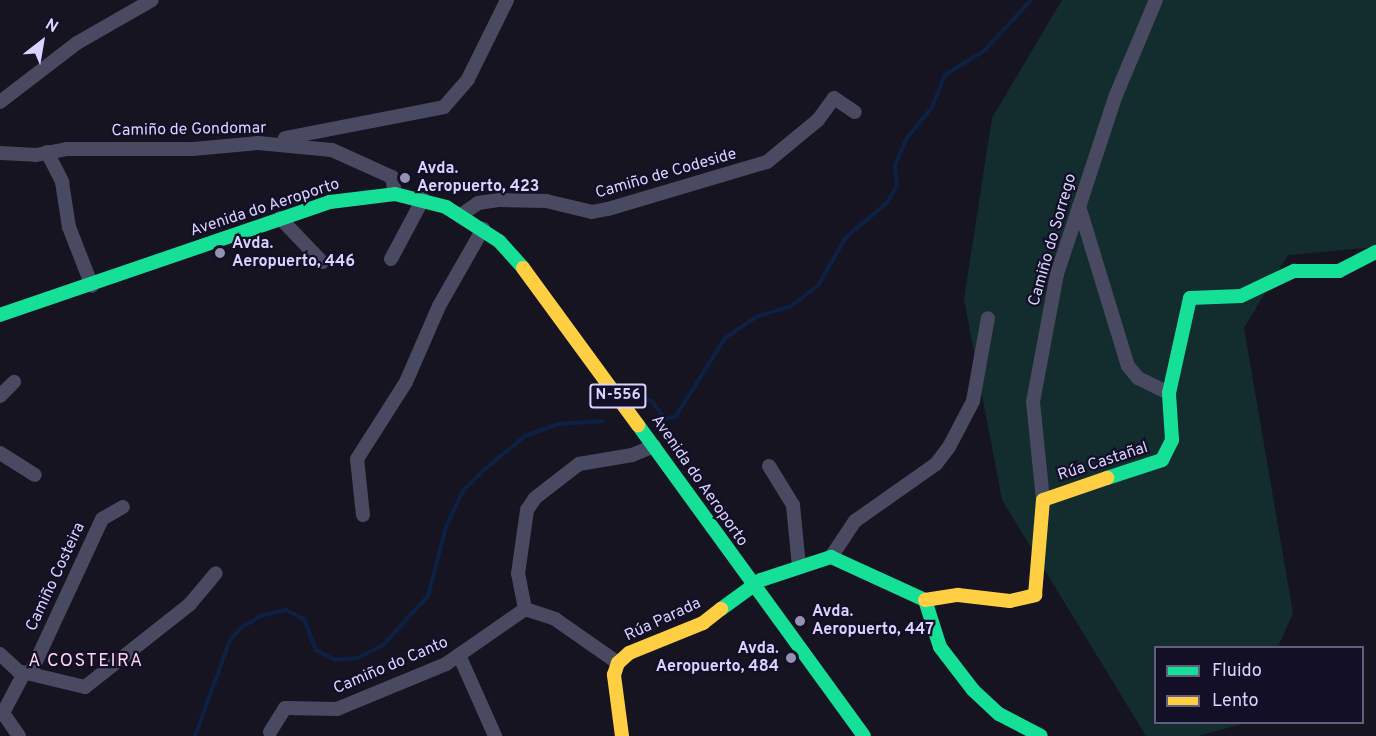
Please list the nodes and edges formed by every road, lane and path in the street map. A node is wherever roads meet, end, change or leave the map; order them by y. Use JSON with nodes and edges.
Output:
{"nodes":[{"id":1,"x":152,"y":0,"type":"edge"},
{"id":2,"x":507,"y":0,"type":"edge"},
{"id":3,"x":1156,"y":0,"type":"edge"},
{"id":4,"x":0,"y":102,"type":"edge"},
{"id":5,"x":855,"y":112,"type":"dead end"},
{"id":6,"x":237,"y":146,"type":"junction"},
{"id":7,"x":47,"y":152,"type":"junction"},
{"id":8,"x":0,"y":153,"type":"edge"},
{"id":9,"x":394,"y":194,"type":"junction"},
{"id":10,"x":423,"y":199,"type":"junction"},
{"id":11,"x":1079,"y":206,"type":"junction"},
{"id":12,"x":461,"y":215,"type":"junction"},
{"id":13,"x":280,"y":218,"type":"junction"},
{"id":14,"x":483,"y":229,"type":"junction"},
{"id":15,"x":1376,"y":252,"type":"edge"},
{"id":16,"x":391,"y":259,"type":"dead end"},
{"id":17,"x":322,"y":262,"type":"dead end"},
{"id":18,"x":92,"y":286,"type":"junction"},
{"id":19,"x":0,"y":315,"type":"edge"},
{"id":20,"x":988,"y":318,"type":"dead end"},
{"id":21,"x":14,"y":382,"type":"dead end"},
{"id":22,"x":1169,"y":393,"type":"junction"},
{"id":23,"x":0,"y":396,"type":"edge"},
{"id":24,"x":654,"y":446,"type":"junction"},
{"id":25,"x":0,"y":453,"type":"edge"},
{"id":26,"x":770,"y":466,"type":"dead end"},
{"id":27,"x":35,"y":475,"type":"dead end"},
{"id":28,"x":1043,"y":500,"type":"junction"},
{"id":29,"x":123,"y":507,"type":"dead end"},
{"id":30,"x":363,"y":515,"type":"dead end"},
{"id":31,"x":831,"y":557,"type":"junction"},
{"id":32,"x":799,"y":566,"type":"junction"},
{"id":33,"x":216,"y":573,"type":"dead end"},
{"id":34,"x":754,"y":586,"type":"junction"},
{"id":35,"x":924,"y":600,"type":"junction"},
{"id":36,"x":525,"y":609,"type":"junction"},
{"id":37,"x":0,"y":654,"type":"edge"},
{"id":38,"x":459,"y":655,"type":"junction"},
{"id":39,"x":618,"y":663,"type":"junction"},
{"id":40,"x":27,"y":673,"type":"junction"},
{"id":41,"x":270,"y":732,"type":"dead end"},
{"id":42,"x":19,"y":736,"type":"edge"},
{"id":43,"x":495,"y":736,"type":"edge"},
{"id":44,"x":622,"y":736,"type":"edge"},
{"id":45,"x":864,"y":736,"type":"edge"},
{"id":46,"x":1041,"y":736,"type":"edge"}],
"edges":[{"from":1,"to":4,"type":"street"},
{"from":2,"to":6,"type":"street"},
{"from":3,"to":11,"type":"street","name":"Camiño do Sorrego"},
{"from":5,"to":12,"type":"street","name":"Camiño de Codeside"},
{"from":6,"to":7,"type":"street","name":"Camiño de Gondomar"},
{"from":6,"to":9,"type":"street","name":"Camiño de Gondomar"},
{"from":7,"to":8,"type":"street","name":"Camiño de Gondomar"},
{"from":7,"to":18,"type":"street"},
{"from":9,"to":10,"type":"street","name":"Avenida do Aeroporto","number":"N-556"},
{"from":9,"to":13,"type":"street","name":"Avenida do Aeroporto","number":"N-556"},
{"from":10,"to":12,"type":"street","name":"Avenida do Aeroporto","number":"N-556"},
{"from":10,"to":16,"type":"street"},
{"from":11,"to":22,"type":"street"},
{"from":11,"to":28,"type":"street","name":"Camiño do Sorrego"},
{"from":12,"to":14,"type":"street","name":"Avenida do Aeroporto","number":"N-556"},
{"from":13,"to":17,"type":"street"},
{"from":13,"to":18,"type":"street","name":"Avenida do Aeroporto","number":"N-556"},
{"from":14,"to":24,"type":"street","name":"Avenida do Aeroporto","number":"N-556"},
{"from":14,"to":30,"type":"street"},
{"from":15,"to":22,"type":"street","name":"Rúa Castañal"},
{"from":18,"to":19,"type":"street","name":"Avenida do Aeroporto","number":"N-556"},
{"from":20,"to":31,"type":"street"},
{"from":21,"to":23,"type":"street"},
{"from":22,"to":28,"type":"street","name":"Rúa Castañal"},
{"from":24,"to":34,"type":"street","name":"Avenida do Aeroporto","number":"N-556"},
{"from":24,"to":36,"type":"street"},
{"from":25,"to":27,"type":"street"},
{"from":26,"to":32,"type":"street"},
{"from":28,"to":35,"type":"street","name":"Rúa Castañal"},
{"from":29,"to":40,"type":"street","name":"Camiño Costeira"},
{"from":31,"to":32,"type":"street","name":"Rúa Parada"},
{"from":31,"to":35,"type":"street"},
{"from":32,"to":34,"type":"street","name":"Rúa Parada"},
{"from":33,"to":40,"type":"street"},
{"from":34,"to":39,"type":"street","name":"Rúa Parada"},
{"from":34,"to":45,"type":"street","name":"Avenida do Aeroporto","number":"N-556"},
{"from":35,"to":46,"type":"street"},
{"from":36,"to":38,"type":"street","name":"Camiño do Canto"},
{"from":36,"to":39,"type":"street"},
{"from":37,"to":40,"type":"street"},
{"from":38,"to":41,"type":"street","name":"Camiño do Canto"},
{"from":38,"to":43,"type":"street"},
{"from":39,"to":44,"type":"street","name":"Rúa Parada"},
{"from":40,"to":42,"type":"street","name":"Camiño Costeira"}]}
